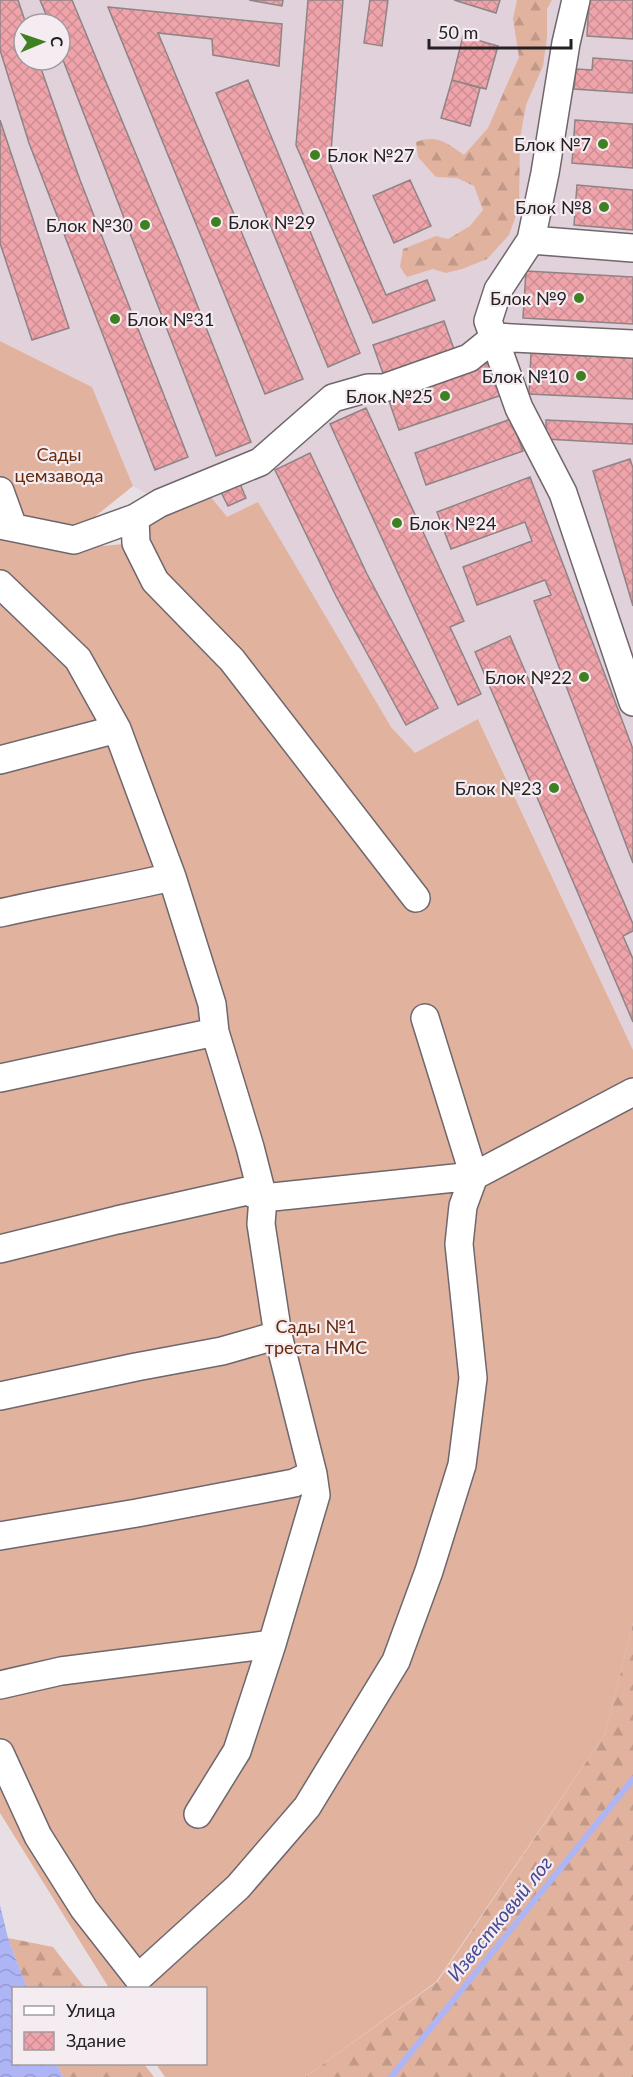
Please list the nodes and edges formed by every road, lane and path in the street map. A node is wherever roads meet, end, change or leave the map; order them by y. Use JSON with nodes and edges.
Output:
{"nodes":[{"id":1,"x":576,"y":0,"type":"edge"},
{"id":2,"x":531,"y":240,"type":"junction"},
{"id":3,"x":633,"y":248,"type":"edge"},
{"id":4,"x":495,"y":337,"type":"junction"},
{"id":5,"x":633,"y":344,"type":"edge"},
{"id":6,"x":0,"y":491,"type":"edge"},
{"id":7,"x":135,"y":518,"type":"junction"},
{"id":8,"x":7,"y":526,"type":"edge"},
{"id":9,"x":5,"y":594,"type":"edge"},
{"id":10,"x":633,"y":702,"type":"edge"},
{"id":11,"x":117,"y":729,"type":"junction"},
{"id":12,"x":0,"y":760,"type":"edge"},
{"id":13,"x":172,"y":877,"type":"junction"},
{"id":14,"x":416,"y":898,"type":"dead end"},
{"id":15,"x":0,"y":913,"type":"edge"},
{"id":16,"x":425,"y":1018,"type":"dead end"},
{"id":17,"x":215,"y":1032,"type":"junction"},
{"id":18,"x":0,"y":1078,"type":"edge"},
{"id":19,"x":633,"y":1092,"type":"edge"},
{"id":20,"x":474,"y":1176,"type":"junction"},
{"id":21,"x":263,"y":1198,"type":"junction"},
{"id":22,"x":0,"y":1250,"type":"edge"},
{"id":23,"x":278,"y":1335,"type":"junction"},
{"id":24,"x":0,"y":1396,"type":"edge"},
{"id":25,"x":313,"y":1474,"type":"junction"},
{"id":26,"x":0,"y":1536,"type":"edge"},
{"id":27,"x":272,"y":1644,"type":"junction"},
{"id":28,"x":0,"y":1684,"type":"edge"},
{"id":29,"x":0,"y":1753,"type":"edge"},
{"id":30,"x":198,"y":1814,"type":"dead end"}],
"edges":[{"from":1,"to":2,"type":"lane"},
{"from":2,"to":3,"type":"lane"},
{"from":2,"to":4,"type":"lane"},
{"from":4,"to":5,"type":"lane"},
{"from":4,"to":7,"type":"lane"},
{"from":4,"to":10,"type":"lane"},
{"from":6,"to":8,"type":"lane"},
{"from":7,"to":8,"type":"lane"},
{"from":7,"to":14,"type":"lane"},
{"from":9,"to":11,"type":"lane"},
{"from":11,"to":12,"type":"lane"},
{"from":11,"to":13,"type":"lane"},
{"from":13,"to":15,"type":"lane"},
{"from":13,"to":17,"type":"lane"},
{"from":16,"to":20,"type":"lane"},
{"from":17,"to":18,"type":"lane"},
{"from":17,"to":21,"type":"lane"},
{"from":19,"to":20,"type":"lane"},
{"from":20,"to":21,"type":"lane"},
{"from":20,"to":29,"type":"lane"},
{"from":21,"to":22,"type":"lane"},
{"from":21,"to":23,"type":"lane"},
{"from":23,"to":24,"type":"lane"},
{"from":23,"to":25,"type":"lane"},
{"from":25,"to":26,"type":"lane"},
{"from":25,"to":27,"type":"lane"},
{"from":27,"to":28,"type":"lane"},
{"from":27,"to":30,"type":"lane"}]}
